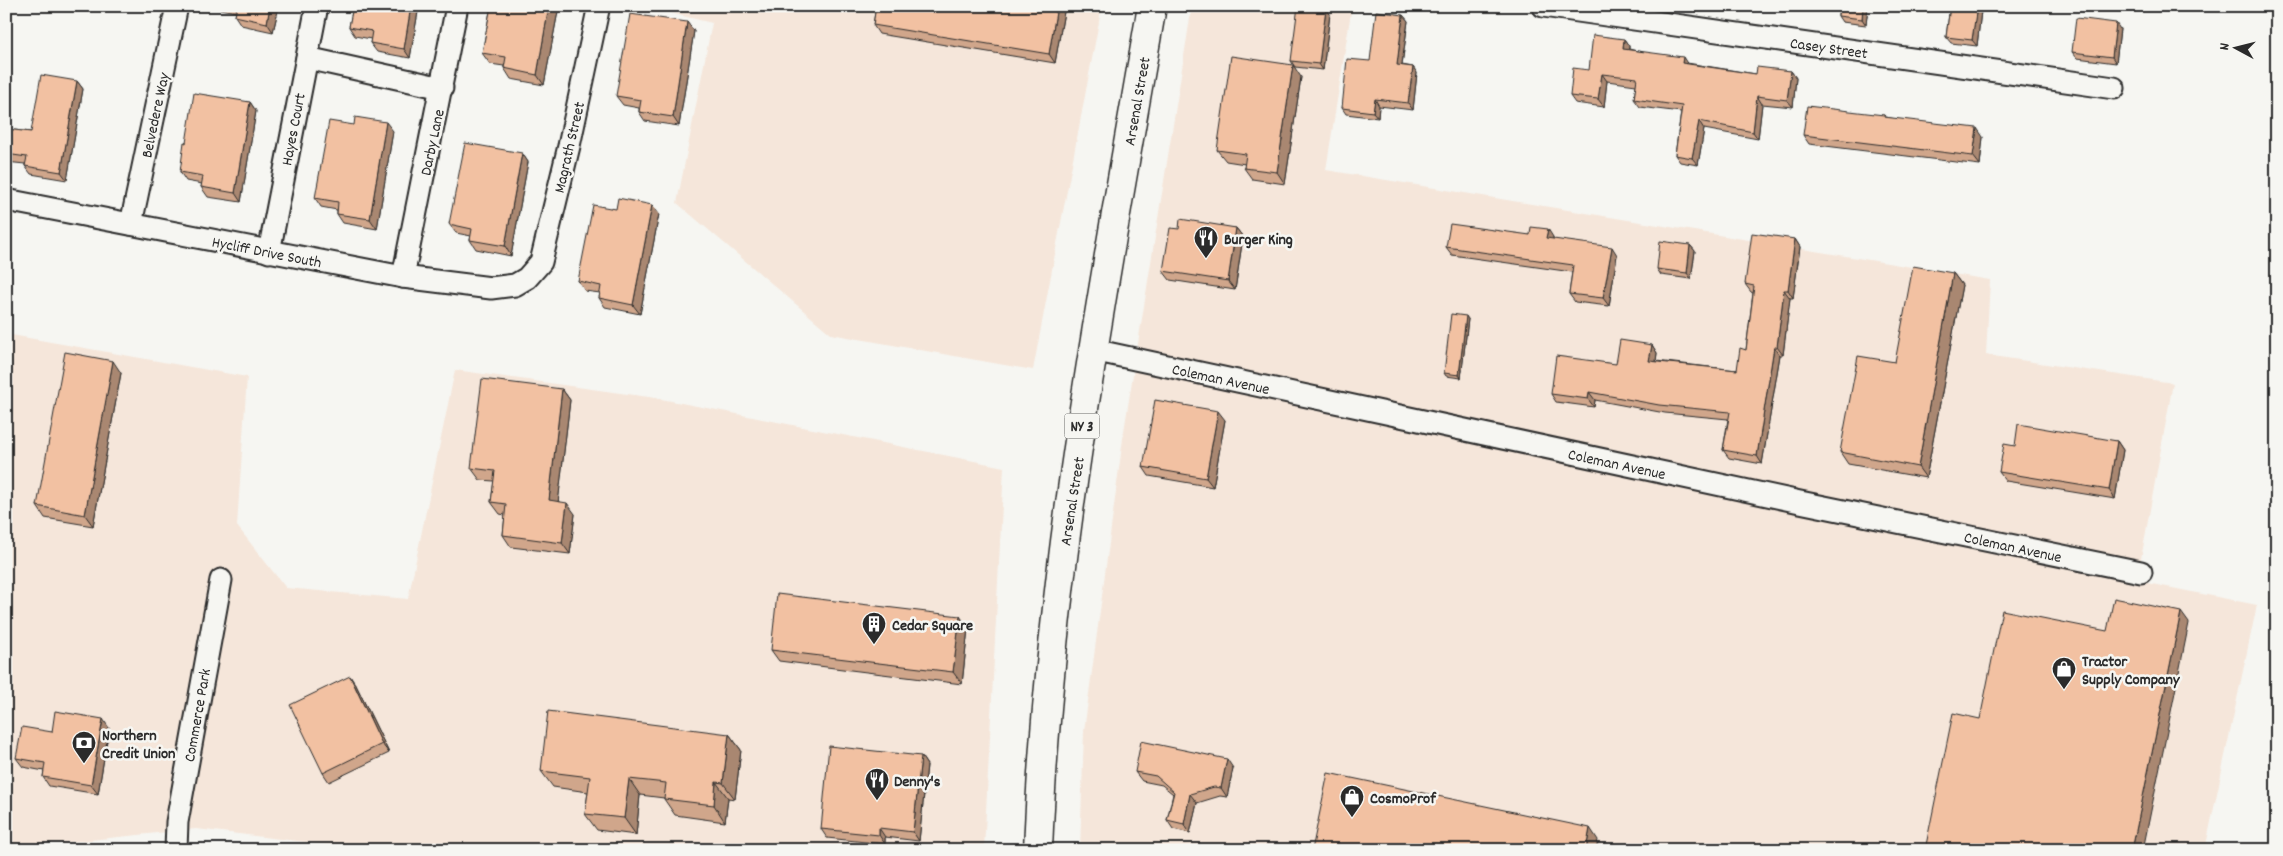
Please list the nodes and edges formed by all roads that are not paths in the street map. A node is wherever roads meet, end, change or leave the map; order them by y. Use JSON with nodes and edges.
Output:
{"nodes":[{"id":1,"x":177,"y":6,"type":"edge"},
{"id":2,"x":317,"y":6,"type":"edge"},
{"id":3,"x":458,"y":6,"type":"edge"},
{"id":4,"x":1152,"y":6,"type":"edge"},
{"id":5,"x":1543,"y":6,"type":"edge"},
{"id":6,"x":598,"y":10,"type":"dead end"},
{"id":7,"x":307,"y":58,"type":"junction"},
{"id":8,"x":442,"y":88,"type":"junction"},
{"id":9,"x":2114,"y":88,"type":"dead end"},
{"id":10,"x":6,"y":200,"type":"edge"},
{"id":11,"x":131,"y":224,"type":"junction"},
{"id":12,"x":269,"y":252,"type":"junction"},
{"id":13,"x":403,"y":277,"type":"junction"},
{"id":14,"x":526,"y":278,"type":"joint"},
{"id":15,"x":1093,"y":350,"type":"junction"},
{"id":16,"x":2141,"y":572,"type":"dead end"},
{"id":17,"x":221,"y":580,"type":"dead end"},
{"id":18,"x":176,"y":850,"type":"edge"},
{"id":19,"x":1038,"y":850,"type":"edge"}],
"edges":[{"from":1,"to":11,"type":"street","name":"Belvedere Way"},
{"from":2,"to":7,"type":"street","name":"Hayes Court"},
{"from":3,"to":8,"type":"street","name":"Darby Lane"},
{"from":4,"to":15,"type":"highway","name":"Arsenal Street","number":"NY 3"},
{"from":5,"to":9,"type":"street","name":"Casey Street"},
{"from":6,"to":14,"type":"street","name":"Magrath Street"},
{"from":7,"to":8,"type":"street"},
{"from":7,"to":12,"type":"street","name":"Hayes Court"},
{"from":8,"to":13,"type":"street","name":"Darby Lane"},
{"from":10,"to":11,"type":"street","name":"Hycliff Drive South"},
{"from":11,"to":12,"type":"street","name":"Hycliff Drive South"},
{"from":12,"to":13,"type":"street","name":"Hycliff Drive South"},
{"from":13,"to":14,"type":"street","name":"Hycliff Drive South"},
{"from":15,"to":16,"type":"street","name":"Coleman Avenue"},
{"from":15,"to":19,"type":"highway","name":"Arsenal Street","number":"NY 3"},
{"from":17,"to":18,"type":"street","name":"Commerce Park"}]}
